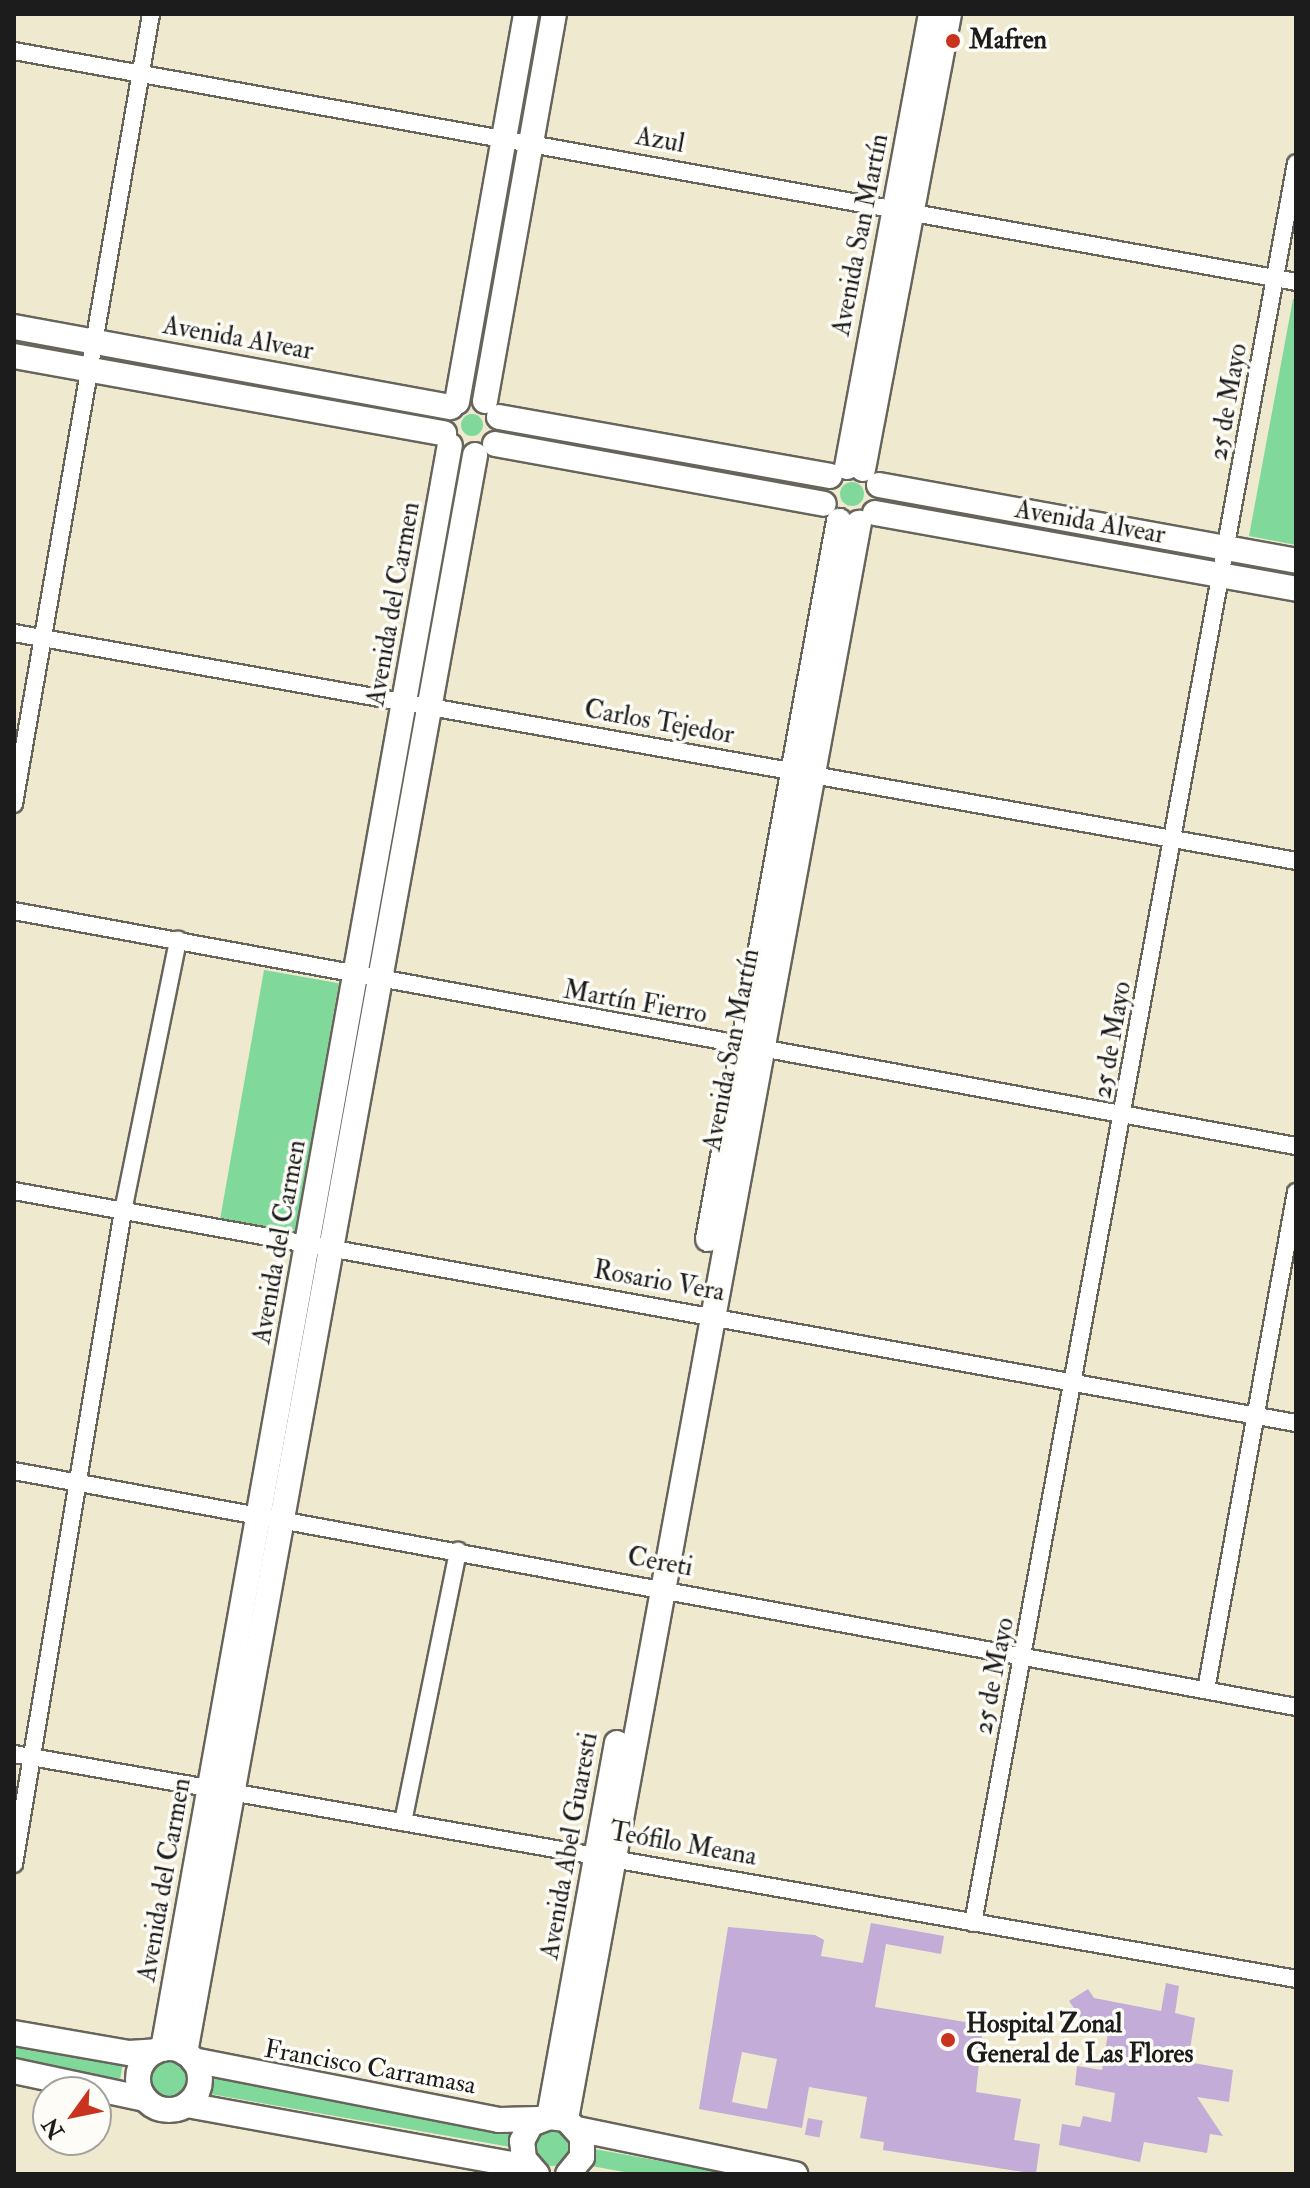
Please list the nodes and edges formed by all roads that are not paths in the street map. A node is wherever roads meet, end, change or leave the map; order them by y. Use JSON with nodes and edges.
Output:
{"nodes":[{"id":1,"x":151,"y":14,"type":"edge"},
{"id":2,"x":526,"y":14,"type":"edge"},
{"id":3,"x":554,"y":14,"type":"edge"},
{"id":4,"x":931,"y":14,"type":"edge"},
{"id":5,"x":949,"y":14,"type":"edge"},
{"id":6,"x":14,"y":51,"type":"edge"},
{"id":7,"x":141,"y":73,"type":"junction"},
{"id":8,"x":504,"y":138,"type":"junction"},
{"id":9,"x":531,"y":143,"type":"junction"},
{"id":10,"x":1296,"y":163,"type":"edge"},
{"id":11,"x":903,"y":209,"type":"junction"},
{"id":12,"x":1276,"y":279,"type":"junction"},
{"id":13,"x":1296,"y":282,"type":"edge"},
{"id":14,"x":14,"y":327,"type":"edge"},
{"id":15,"x":92,"y":341,"type":"junction"},
{"id":16,"x":14,"y":356,"type":"edge"},
{"id":17,"x":87,"y":370,"type":"junction"},
{"id":18,"x":454,"y":404,"type":"junction"},
{"id":19,"x":492,"y":409,"type":"junction"},
{"id":20,"x":447,"y":439,"type":"junction"},
{"id":21,"x":485,"y":449,"type":"junction"},
{"id":22,"x":855,"y":474,"type":"junction"},
{"id":23,"x":849,"y":515,"type":"junction"},
{"id":24,"x":1226,"y":549,"type":"junction"},
{"id":25,"x":1296,"y":561,"type":"edge"},
{"id":26,"x":1221,"y":576,"type":"junction"},
{"id":27,"x":1296,"y":589,"type":"edge"},
{"id":28,"x":14,"y":633,"type":"edge"},
{"id":29,"x":40,"y":638,"type":"junction"},
{"id":30,"x":417,"y":705,"type":"junction"},
{"id":31,"x":802,"y":772,"type":"junction"},
{"id":32,"x":14,"y":804,"type":"edge"},
{"id":33,"x":1174,"y":839,"type":"junction"},
{"id":34,"x":1296,"y":861,"type":"edge"},
{"id":35,"x":14,"y":911,"type":"edge"},
{"id":36,"x":178,"y":940,"type":"junction"},
{"id":37,"x":355,"y":977,"type":"junction"},
{"id":38,"x":380,"y":981,"type":"junction"},
{"id":39,"x":752,"y":1048,"type":"junction"},
{"id":40,"x":1124,"y":1115,"type":"junction"},
{"id":41,"x":1296,"y":1146,"type":"edge"},
{"id":42,"x":14,"y":1191,"type":"edge"},
{"id":43,"x":1296,"y":1192,"type":"edge"},
{"id":44,"x":123,"y":1211,"type":"junction"},
{"id":45,"x":320,"y":1246,"type":"junction"},
{"id":46,"x":702,"y":1314,"type":"junction"},
{"id":47,"x":1076,"y":1383,"type":"junction"},
{"id":48,"x":1256,"y":1416,"type":"junction"},
{"id":49,"x":1296,"y":1423,"type":"edge"},
{"id":50,"x":14,"y":1471,"type":"edge"},
{"id":51,"x":82,"y":1484,"type":"junction"},
{"id":52,"x":272,"y":1518,"type":"junction"},
{"id":53,"x":458,"y":1551,"type":"junction"},
{"id":54,"x":653,"y":1586,"type":"junction"},
{"id":55,"x":1023,"y":1655,"type":"junction"},
{"id":56,"x":1206,"y":1690,"type":"junction"},
{"id":57,"x":1296,"y":1707,"type":"edge"},
{"id":58,"x":14,"y":1754,"type":"edge"},
{"id":59,"x":33,"y":1757,"type":"junction"},
{"id":60,"x":221,"y":1791,"type":"junction"},
{"id":61,"x":403,"y":1822,"type":"junction"},
{"id":62,"x":605,"y":1855,"type":"junction"},
{"id":63,"x":14,"y":1864,"type":"edge"},
{"id":64,"x":973,"y":1923,"type":"junction"},
{"id":65,"x":1296,"y":1979,"type":"edge"},
{"id":66,"x":14,"y":2033,"type":"edge"},
{"id":67,"x":174,"y":2053,"type":"junction"},
{"id":68,"x":14,"y":2071,"type":"edge"},
{"id":69,"x":145,"y":2099,"type":"junction"},
{"id":70,"x":187,"y":2105,"type":"junction"},
{"id":71,"x":558,"y":2121,"type":"junction"},
{"id":72,"x":533,"y":2171,"type":"edge"},
{"id":73,"x":569,"y":2174,"type":"edge"},
{"id":74,"x":578,"y":2174,"type":"edge"},
{"id":75,"x":795,"y":2174,"type":"edge"}],
"edges":[{"from":1,"to":7,"type":"street"},
{"from":2,"to":8,"type":"main road"},
{"from":3,"to":9,"type":"main road"},
{"from":4,"to":11,"type":"main road","name":"Avenida San Martín"},
{"from":5,"to":11,"type":"main road","name":"Avenida San Martín"},
{"from":6,"to":7,"type":"street","name":"Azul"},
{"from":7,"to":8,"type":"street","name":"Azul"},
{"from":7,"to":15,"type":"street"},
{"from":8,"to":9,"type":"street","name":"Azul"},
{"from":8,"to":18,"type":"main road"},
{"from":9,"to":11,"type":"street","name":"Azul"},
{"from":9,"to":19,"type":"main road"},
{"from":10,"to":12,"type":"street","name":"25 de Mayo"},
{"from":11,"to":12,"type":"street","name":"Azul"},
{"from":11,"to":22,"type":"main road"},
{"from":12,"to":13,"type":"street","name":"Azul"},
{"from":12,"to":24,"type":"street","name":"25 de Mayo"},
{"from":14,"to":15,"type":"main road","name":"Avenida Alvear"},
{"from":15,"to":17,"type":"street"},
{"from":15,"to":18,"type":"main road","name":"Avenida Alvear"},
{"from":16,"to":17,"type":"main road"},
{"from":17,"to":20,"type":"main road"},
{"from":17,"to":29,"type":"street"},
{"from":18,"to":19,"type":"main road","name":"Avenida Alvear"},
{"from":18,"to":20,"type":"main road","name":"Avenida del Carmen"},
{"from":19,"to":21,"type":"main road","name":"Avenida del Carmen"},
{"from":19,"to":22,"type":"main road","name":"Avenida Alvear"},
{"from":20,"to":21,"type":"main road","name":"Avenida Alvear"},
{"from":20,"to":30,"type":"main road","name":"Avenida del Carmen"},
{"from":21,"to":23,"type":"main road","name":"Avenida Alvear"},
{"from":21,"to":30,"type":"main road","name":"Avenida del Carmen"},
{"from":22,"to":23,"type":"main road"},
{"from":22,"to":23,"type":"main road"},
{"from":22,"to":24,"type":"main road","name":"Avenida Alvear"},
{"from":23,"to":26,"type":"main road","name":"Avenida Alvear"},
{"from":23,"to":31,"type":"main road","name":"Avenida San Martín"},
{"from":24,"to":25,"type":"main road","name":"Avenida Alvear"},
{"from":24,"to":26,"type":"street","name":"25 de Mayo"},
{"from":26,"to":27,"type":"main road","name":"Avenida Alvear"},
{"from":26,"to":33,"type":"street","name":"25 de Mayo"},
{"from":28,"to":29,"type":"street","name":"Carlos Tejedor"},
{"from":29,"to":30,"type":"street","name":"Carlos Tejedor"},
{"from":29,"to":32,"type":"street"},
{"from":30,"to":31,"type":"street","name":"Carlos Tejedor"},
{"from":30,"to":37,"type":"main road","name":"Avenida del Carmen"},
{"from":30,"to":38,"type":"main road","name":"Avenida del Carmen"},
{"from":31,"to":33,"type":"street","name":"Carlos Tejedor"},
{"from":31,"to":39,"type":"main road","name":"Avenida San Martín"},
{"from":33,"to":34,"type":"street","name":"Carlos Tejedor"},
{"from":33,"to":40,"type":"street","name":"25 de Mayo"},
{"from":35,"to":36,"type":"street","name":"Martín Fierro"},
{"from":36,"to":37,"type":"street","name":"Martín Fierro"},
{"from":36,"to":44,"type":"street"},
{"from":37,"to":38,"type":"street","name":"Martín Fierro"},
{"from":37,"to":45,"type":"main road","name":"Avenida del Carmen"},
{"from":38,"to":39,"type":"street","name":"Martín Fierro"},
{"from":38,"to":45,"type":"main road","name":"Avenida del Carmen"},
{"from":39,"to":40,"type":"street","name":"Martín Fierro"},
{"from":39,"to":46,"type":"main road","name":"Avenida San Martín"},
{"from":40,"to":41,"type":"street","name":"Martín Fierro"},
{"from":40,"to":47,"type":"street","name":"25 de Mayo"},
{"from":42,"to":44,"type":"street","name":"Rosario Vera"},
{"from":43,"to":48,"type":"street"},
{"from":44,"to":45,"type":"street","name":"Rosario Vera"},
{"from":44,"to":51,"type":"street"},
{"from":45,"to":46,"type":"street","name":"Rosario Vera"},
{"from":45,"to":52,"type":"main road","name":"Avenida del Carmen"},
{"from":46,"to":47,"type":"street","name":"Rosario Vera"},
{"from":46,"to":54,"type":"main road","name":"Avenida San Martín"},
{"from":47,"to":48,"type":"street","name":"Rosario Vera"},
{"from":47,"to":55,"type":"street","name":"25 de Mayo"},
{"from":48,"to":49,"type":"street","name":"Rosario Vera"},
{"from":48,"to":56,"type":"street"},
{"from":50,"to":51,"type":"street","name":"Cereti"},
{"from":51,"to":52,"type":"street","name":"Cereti"},
{"from":51,"to":59,"type":"street"},
{"from":52,"to":53,"type":"street","name":"Cereti"},
{"from":52,"to":60,"type":"main road","name":"Avenida del Carmen"},
{"from":53,"to":54,"type":"street","name":"Cereti"},
{"from":53,"to":61,"type":"street"},
{"from":54,"to":55,"type":"street","name":"Cereti"},
{"from":54,"to":62,"type":"main road","name":"Avenida Abel Guaresti"},
{"from":55,"to":56,"type":"street","name":"Cereti"},
{"from":55,"to":64,"type":"street","name":"25 de Mayo"},
{"from":56,"to":57,"type":"street","name":"Cereti"},
{"from":58,"to":59,"type":"street","name":"Teófilo Meana"},
{"from":59,"to":60,"type":"street","name":"Teófilo Meana"},
{"from":59,"to":63,"type":"street"},
{"from":60,"to":61,"type":"street","name":"Teófilo Meana"},
{"from":60,"to":67,"type":"main road","name":"Avenida del Carmen"},
{"from":61,"to":62,"type":"street","name":"Teófilo Meana"},
{"from":62,"to":64,"type":"street","name":"Teófilo Meana"},
{"from":62,"to":71,"type":"main road","name":"Avenida Abel Guaresti"},
{"from":64,"to":65,"type":"street","name":"Teófilo Meana"},
{"from":66,"to":67,"type":"main road","name":"Francisco Carramasa"},
{"from":67,"to":69,"type":"main road"},
{"from":67,"to":70,"type":"main road"},
{"from":67,"to":71,"type":"main road","name":"Francisco Carramasa"},
{"from":68,"to":69,"type":"main road"},
{"from":69,"to":70,"type":"main road"},
{"from":70,"to":72,"type":"main road"},
{"from":71,"to":72,"type":"main road"},
{"from":71,"to":73,"type":"main road"},
{"from":71,"to":75,"type":"main road","name":"Francisco Carramasa"},
{"from":73,"to":74,"type":"main road"}]}
